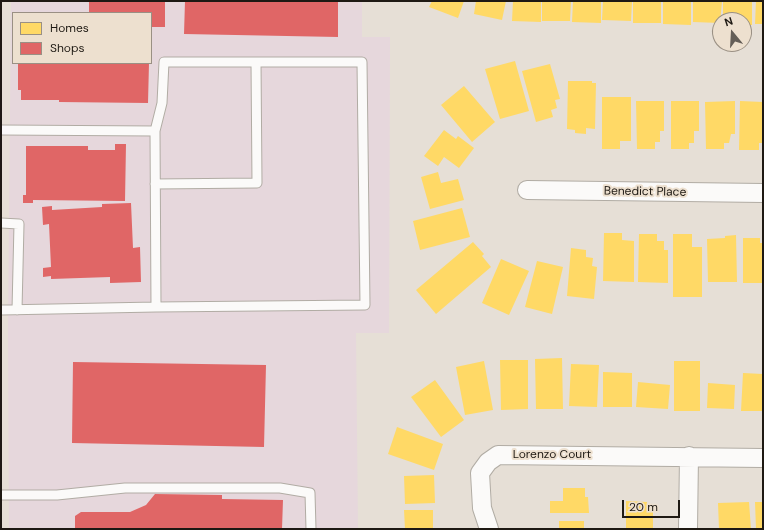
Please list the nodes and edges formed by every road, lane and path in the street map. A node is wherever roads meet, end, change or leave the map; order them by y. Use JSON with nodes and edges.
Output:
{"nodes":[{"id":1,"x":256,"y":62,"type":"junction"},
{"id":2,"x":1,"y":130,"type":"edge"},
{"id":3,"x":155,"y":131,"type":"junction"},
{"id":4,"x":155,"y":184,"type":"junction"},
{"id":5,"x":527,"y":190,"type":"dead end"},
{"id":6,"x":763,"y":193,"type":"edge"},
{"id":7,"x":1,"y":223,"type":"edge"},
{"id":8,"x":156,"y":306,"type":"junction"},
{"id":9,"x":1,"y":310,"type":"edge"},
{"id":10,"x":17,"y":310,"type":"junction"},
{"id":11,"x":689,"y":456,"type":"junction"},
{"id":12,"x":763,"y":458,"type":"edge"},
{"id":13,"x":1,"y":495,"type":"edge"},
{"id":14,"x":311,"y":529,"type":"edge"},
{"id":15,"x":489,"y":529,"type":"edge"},
{"id":16,"x":688,"y":529,"type":"edge"}],
"edges":[{"from":1,"to":3,"type":"lane"},
{"from":1,"to":4,"type":"lane"},
{"from":1,"to":8,"type":"lane"},
{"from":2,"to":3,"type":"lane"},
{"from":3,"to":4,"type":"lane"},
{"from":4,"to":8,"type":"lane"},
{"from":5,"to":6,"type":"street","name":"Benedict Place"},
{"from":7,"to":10,"type":"lane"},
{"from":8,"to":10,"type":"lane"},
{"from":9,"to":10,"type":"lane"},
{"from":11,"to":12,"type":"street","name":"Lorenzo Court"},
{"from":11,"to":15,"type":"street","name":"Lorenzo Court"},
{"from":11,"to":16,"type":"street"},
{"from":13,"to":14,"type":"lane"}]}
